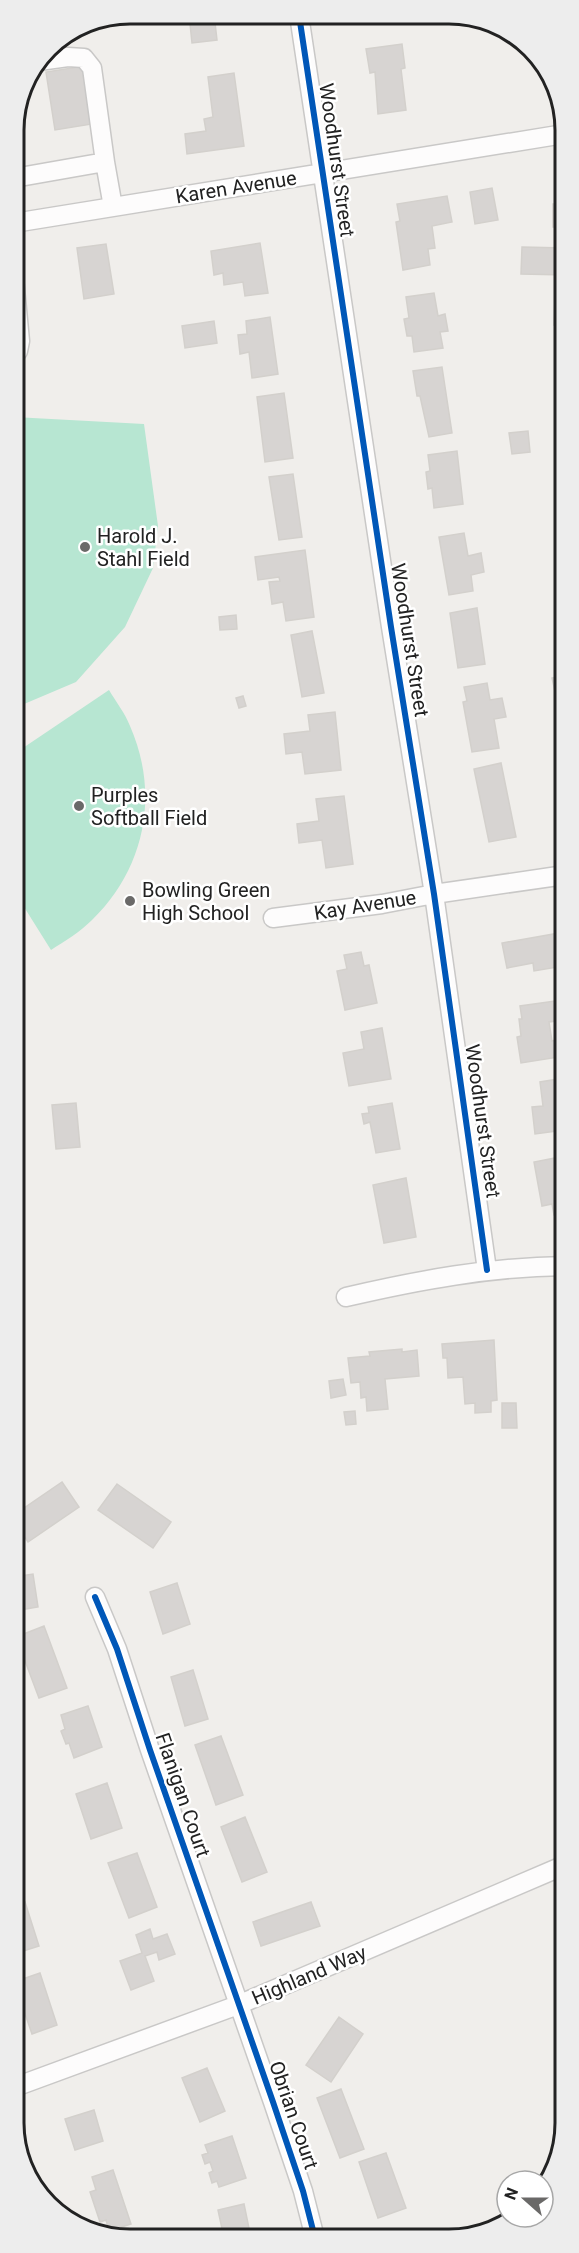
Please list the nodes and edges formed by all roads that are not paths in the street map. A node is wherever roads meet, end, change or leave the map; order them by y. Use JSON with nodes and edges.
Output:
{"nodes":[{"id":1,"x":300,"y":24,"type":"edge"},
{"id":2,"x":51,"y":59,"type":"edge"},
{"id":3,"x":555,"y":135,"type":"edge"},
{"id":4,"x":105,"y":162,"type":"junction"},
{"id":5,"x":322,"y":173,"type":"junction"},
{"id":6,"x":24,"y":176,"type":"edge"},
{"id":7,"x":114,"y":207,"type":"junction"},
{"id":8,"x":24,"y":221,"type":"edge"},
{"id":9,"x":555,"y":876,"type":"edge"},
{"id":10,"x":434,"y":894,"type":"junction"},
{"id":11,"x":273,"y":918,"type":"dead end"},
{"id":12,"x":555,"y":1266,"type":"edge"},
{"id":13,"x":487,"y":1270,"type":"junction"},
{"id":14,"x":346,"y":1297,"type":"dead end"},
{"id":15,"x":95,"y":1597,"type":"dead end"},
{"id":16,"x":555,"y":1869,"type":"edge"},
{"id":17,"x":238,"y":2005,"type":"junction"},
{"id":18,"x":24,"y":2084,"type":"edge"},
{"id":19,"x":313,"y":2229,"type":"edge"}],
"edges":[{"from":1,"to":5,"type":"street","name":"Woodhurst Street"},
{"from":2,"to":4,"type":"street"},
{"from":3,"to":5,"type":"street","name":"Karen Avenue"},
{"from":4,"to":6,"type":"street"},
{"from":4,"to":7,"type":"street"},
{"from":5,"to":7,"type":"street","name":"Karen Avenue"},
{"from":5,"to":10,"type":"street","name":"Woodhurst Street"},
{"from":7,"to":8,"type":"street","name":"Karen Avenue"},
{"from":9,"to":10,"type":"street","name":"Kay Avenue"},
{"from":10,"to":11,"type":"street","name":"Kay Avenue"},
{"from":10,"to":13,"type":"street","name":"Woodhurst Street"},
{"from":12,"to":13,"type":"street"},
{"from":13,"to":14,"type":"street"},
{"from":15,"to":17,"type":"street","name":"Flanigan Court"},
{"from":16,"to":17,"type":"street","name":"Highland Way"},
{"from":17,"to":18,"type":"street","name":"Highland Way"},
{"from":17,"to":19,"type":"street","name":"Obrian Court"}]}
